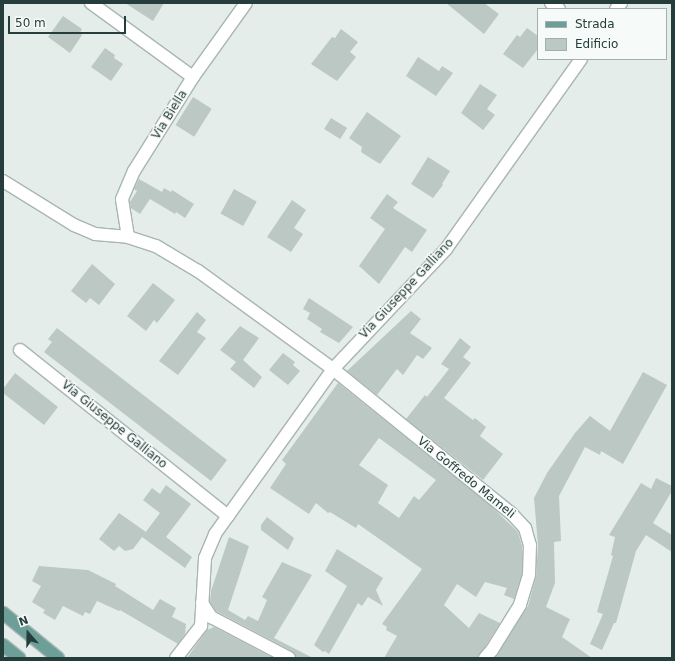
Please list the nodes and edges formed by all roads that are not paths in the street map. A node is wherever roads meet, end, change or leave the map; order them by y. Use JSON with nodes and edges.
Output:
{"nodes":[{"id":1,"x":91,"y":3,"type":"edge"},
{"id":2,"x":246,"y":3,"type":"edge"},
{"id":3,"x":580,"y":60,"type":"edge"},
{"id":4,"x":193,"y":77,"type":"junction"},
{"id":5,"x":3,"y":181,"type":"edge"},
{"id":6,"x":128,"y":237,"type":"junction"},
{"id":7,"x":20,"y":350,"type":"dead end"},
{"id":8,"x":333,"y":369,"type":"junction"},
{"id":9,"x":228,"y":516,"type":"junction"},
{"id":10,"x":202,"y":603,"type":"junction"},
{"id":11,"x":3,"y":613,"type":"edge"},
{"id":12,"x":3,"y":645,"type":"edge"},
{"id":13,"x":19,"y":658,"type":"edge"},
{"id":14,"x":58,"y":658,"type":"edge"},
{"id":15,"x":176,"y":658,"type":"edge"},
{"id":16,"x":289,"y":658,"type":"edge"},
{"id":17,"x":485,"y":658,"type":"edge"}],
"edges":[{"from":1,"to":4,"type":"street"},
{"from":2,"to":4,"type":"street","name":"Via Biella"},
{"from":3,"to":8,"type":"street","name":"Via Giuseppe Galliano"},
{"from":4,"to":6,"type":"street","name":"Via Biella"},
{"from":5,"to":6,"type":"street"},
{"from":6,"to":8,"type":"street"},
{"from":7,"to":9,"type":"street","name":"Via Giuseppe Galliano"},
{"from":8,"to":9,"type":"street","name":"Via Giuseppe Galliano"},
{"from":8,"to":17,"type":"street","name":"Via Goffredo Mameli"},
{"from":9,"to":10,"type":"street","name":"Via Giuseppe Galliano"},
{"from":10,"to":15,"type":"street","name":"Via Giuseppe Galliano"},
{"from":10,"to":16,"type":"street"},
{"from":11,"to":14,"type":"main road"},
{"from":12,"to":13,"type":"main road"}]}
